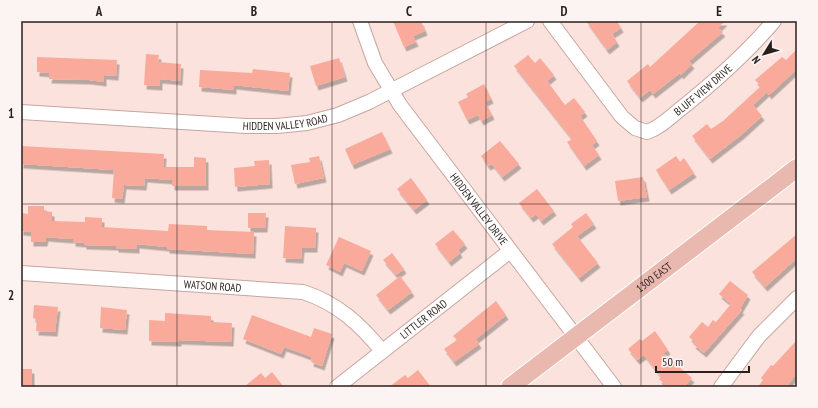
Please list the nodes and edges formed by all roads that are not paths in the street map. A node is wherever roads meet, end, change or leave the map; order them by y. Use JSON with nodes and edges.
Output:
{"nodes":[{"id":1,"x":360,"y":21,"type":"edge"},
{"id":2,"x":527,"y":21,"type":"edge"},
{"id":3,"x":550,"y":21,"type":"edge"},
{"id":4,"x":774,"y":21,"type":"edge"},
{"id":5,"x":391,"y":91,"type":"junction"},
{"id":6,"x":21,"y":112,"type":"edge"},
{"id":7,"x":797,"y":168,"type":"edge"},
{"id":8,"x":510,"y":251,"type":"junction"},
{"id":9,"x":21,"y":273,"type":"edge"},
{"id":10,"x":797,"y":298,"type":"edge"},
{"id":11,"x":574,"y":336,"type":"junction"},
{"id":12,"x":382,"y":351,"type":"junction"},
{"id":13,"x":337,"y":387,"type":"edge"},
{"id":14,"x":510,"y":387,"type":"edge"},
{"id":15,"x":614,"y":387,"type":"edge"},
{"id":16,"x":721,"y":387,"type":"edge"}],
"edges":[{"from":1,"to":5,"type":"street","name":"HIDDEN VALLEY DRIVE"},
{"from":2,"to":5,"type":"street","name":"HIDDEN VALLEY ROAD"},
{"from":3,"to":4,"type":"street","name":"BLUFF VIEW DRIVE"},
{"from":5,"to":6,"type":"street","name":"HIDDEN VALLEY ROAD"},
{"from":5,"to":8,"type":"street","name":"HIDDEN VALLEY DRIVE"},
{"from":7,"to":11,"type":"main road","name":"1300 EAST"},
{"from":8,"to":11,"type":"street","name":"HIDDEN VALLEY DRIVE"},
{"from":8,"to":12,"type":"street","name":"LITTLER ROAD"},
{"from":9,"to":12,"type":"street","name":"WATSON ROAD"},
{"from":10,"to":16,"type":"street"},
{"from":11,"to":14,"type":"main road","name":"1300 EAST"},
{"from":11,"to":15,"type":"street","name":"HIDDEN VALLEY DRIVE"},
{"from":12,"to":13,"type":"street","name":"LITTLER ROAD"}]}
